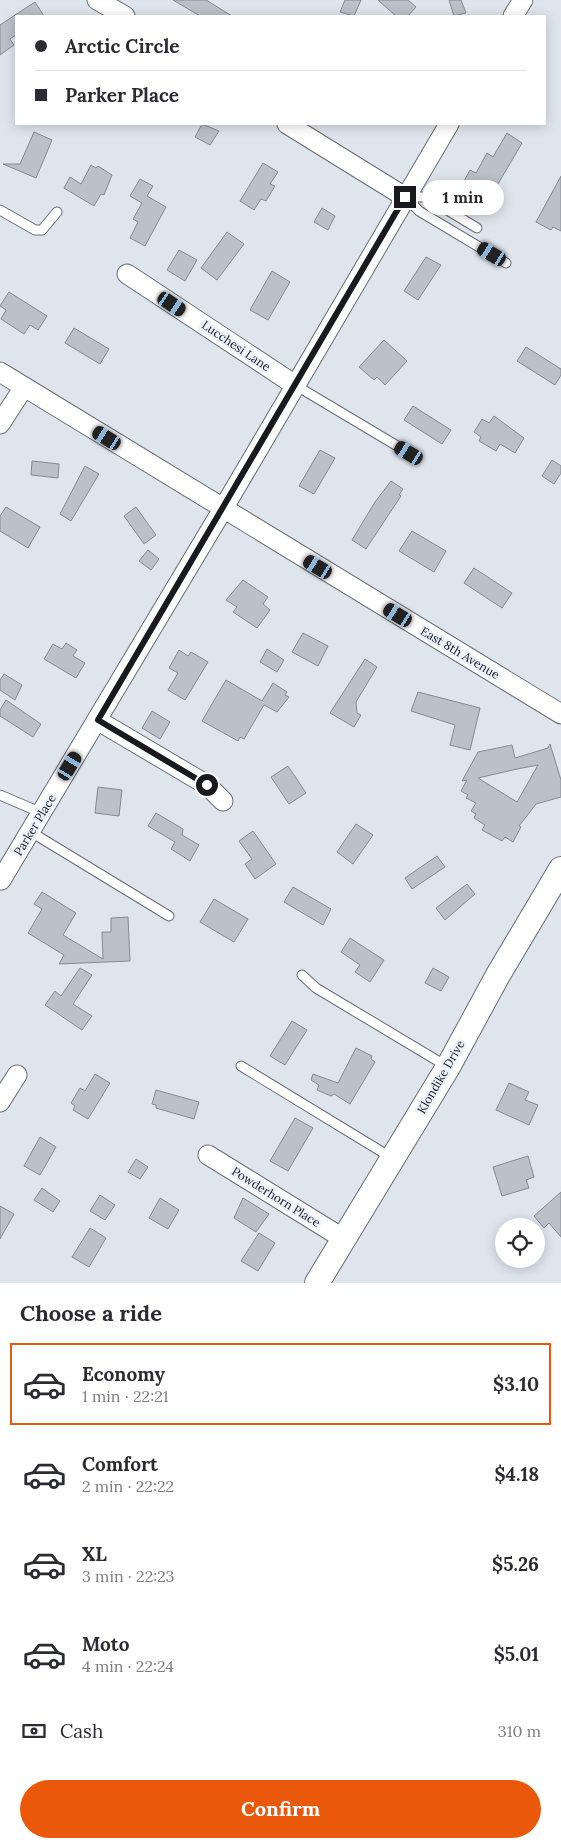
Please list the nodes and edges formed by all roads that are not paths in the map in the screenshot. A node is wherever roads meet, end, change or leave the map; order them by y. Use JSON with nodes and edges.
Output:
{"nodes":[{"id":1,"x":97,"y":0,"type":"edge"},
{"id":2,"x":523,"y":0,"type":"edge"},
{"id":3,"x":123,"y":15,"type":"edge"},
{"id":4,"x":514,"y":15,"type":"edge"},
{"id":5,"x":289,"y":125,"type":"edge"},
{"id":6,"x":448,"y":125,"type":"edge"},
{"id":7,"x":405,"y":197,"type":"junction"},
{"id":8,"x":0,"y":210,"type":"edge"},
{"id":9,"x":57,"y":212,"type":"dead end"},
{"id":10,"x":477,"y":228,"type":"dead end"},
{"id":11,"x":506,"y":263,"type":"dead end"},
{"id":12,"x":127,"y":274,"type":"dead end"},
{"id":13,"x":0,"y":372,"type":"edge"},
{"id":14,"x":295,"y":385,"type":"junction"},
{"id":15,"x":24,"y":386,"type":"junction"},
{"id":16,"x":0,"y":424,"type":"edge"},
{"id":17,"x":409,"y":453,"type":"dead end"},
{"id":18,"x":223,"y":509,"type":"junction"},
{"id":19,"x":561,"y":714,"type":"edge"},
{"id":20,"x":98,"y":720,"type":"junction"},
{"id":21,"x":0,"y":795,"type":"edge"},
{"id":22,"x":223,"y":801,"type":"dead end"},
{"id":23,"x":42,"y":813,"type":"junction"},
{"id":24,"x":31,"y":832,"type":"junction"},
{"id":25,"x":561,"y":869,"type":"edge"},
{"id":26,"x":1,"y":880,"type":"edge"},
{"id":27,"x":169,"y":916,"type":"dead end"},
{"id":28,"x":302,"y":975,"type":"dead end"},
{"id":29,"x":241,"y":1066,"type":"dead end"},
{"id":30,"x":448,"y":1067,"type":"junction"},
{"id":31,"x":17,"y":1076,"type":"dead end"},
{"id":32,"x":0,"y":1102,"type":"edge"},
{"id":33,"x":208,"y":1156,"type":"dead end"},
{"id":34,"x":392,"y":1159,"type":"junction"},
{"id":35,"x":344,"y":1239,"type":"junction"},
{"id":36,"x":317,"y":1283,"type":"edge"}],
"edges":[{"from":1,"to":3,"type":"street"},
{"from":2,"to":4,"type":"street"},
{"from":5,"to":7,"type":"street"},
{"from":6,"to":7,"type":"street","name":"Parker Place"},
{"from":7,"to":10,"type":"lane"},
{"from":7,"to":11,"type":"lane"},
{"from":7,"to":14,"type":"street","name":"Parker Place"},
{"from":8,"to":9,"type":"lane"},
{"from":12,"to":14,"type":"street","name":"Lucchesi Lane"},
{"from":13,"to":15,"type":"street","name":"East 8th Avenue"},
{"from":14,"to":17,"type":"lane"},
{"from":14,"to":18,"type":"street","name":"Parker Place"},
{"from":15,"to":16,"type":"street"},
{"from":15,"to":18,"type":"street","name":"East 8th Avenue"},
{"from":18,"to":19,"type":"street","name":"East 8th Avenue"},
{"from":18,"to":20,"type":"street","name":"Parker Place"},
{"from":20,"to":22,"type":"street"},
{"from":20,"to":23,"type":"street","name":"Parker Place"},
{"from":21,"to":23,"type":"lane"},
{"from":23,"to":24,"type":"street","name":"Parker Place"},
{"from":24,"to":26,"type":"street","name":"Parker Place"},
{"from":24,"to":27,"type":"lane"},
{"from":25,"to":30,"type":"street","name":"Klondike Drive"},
{"from":28,"to":30,"type":"lane"},
{"from":29,"to":34,"type":"lane"},
{"from":30,"to":34,"type":"street","name":"Klondike Drive"},
{"from":31,"to":32,"type":"street"},
{"from":33,"to":35,"type":"street","name":"Powderhorn Place"},
{"from":34,"to":35,"type":"street","name":"Klondike Drive"},
{"from":35,"to":36,"type":"street","name":"Klondike Drive"}]}
